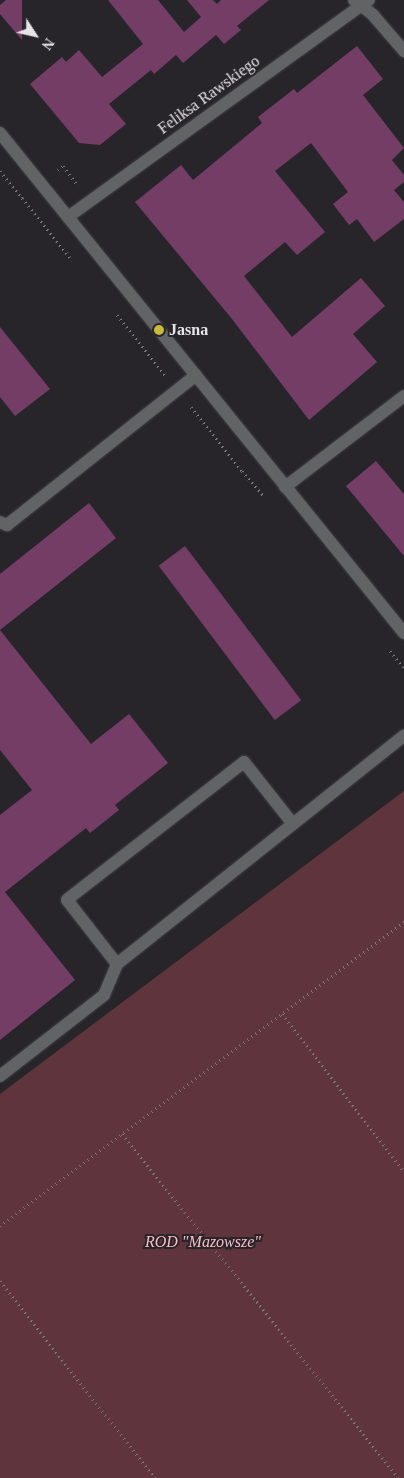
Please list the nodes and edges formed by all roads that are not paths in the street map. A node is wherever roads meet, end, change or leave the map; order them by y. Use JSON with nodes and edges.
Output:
{"nodes":[{"id":1,"x":361,"y":2,"type":"edge"},
{"id":2,"x":404,"y":51,"type":"edge"},
{"id":3,"x":0,"y":133,"type":"edge"},
{"id":4,"x":68,"y":217,"type":"junction"},
{"id":5,"x":196,"y":375,"type":"junction"},
{"id":6,"x":404,"y":396,"type":"edge"},
{"id":7,"x":285,"y":486,"type":"junction"},
{"id":8,"x":0,"y":522,"type":"edge"},
{"id":9,"x":404,"y":633,"type":"edge"},
{"id":10,"x":404,"y":736,"type":"edge"},
{"id":11,"x":293,"y":824,"type":"junction"},
{"id":12,"x":117,"y":964,"type":"junction"},
{"id":13,"x":0,"y":1076,"type":"edge"}],
"edges":[{"from":1,"to":2,"type":"street"},
{"from":1,"to":4,"type":"street","name":"Feliksa Rawskiego"},
{"from":3,"to":4,"type":"street"},
{"from":4,"to":5,"type":"street"},
{"from":5,"to":7,"type":"street"},
{"from":5,"to":8,"type":"street"},
{"from":6,"to":7,"type":"street"},
{"from":7,"to":9,"type":"street"},
{"from":10,"to":11,"type":"street"},
{"from":11,"to":12,"type":"street"},
{"from":11,"to":12,"type":"street"},
{"from":12,"to":13,"type":"street"}]}
